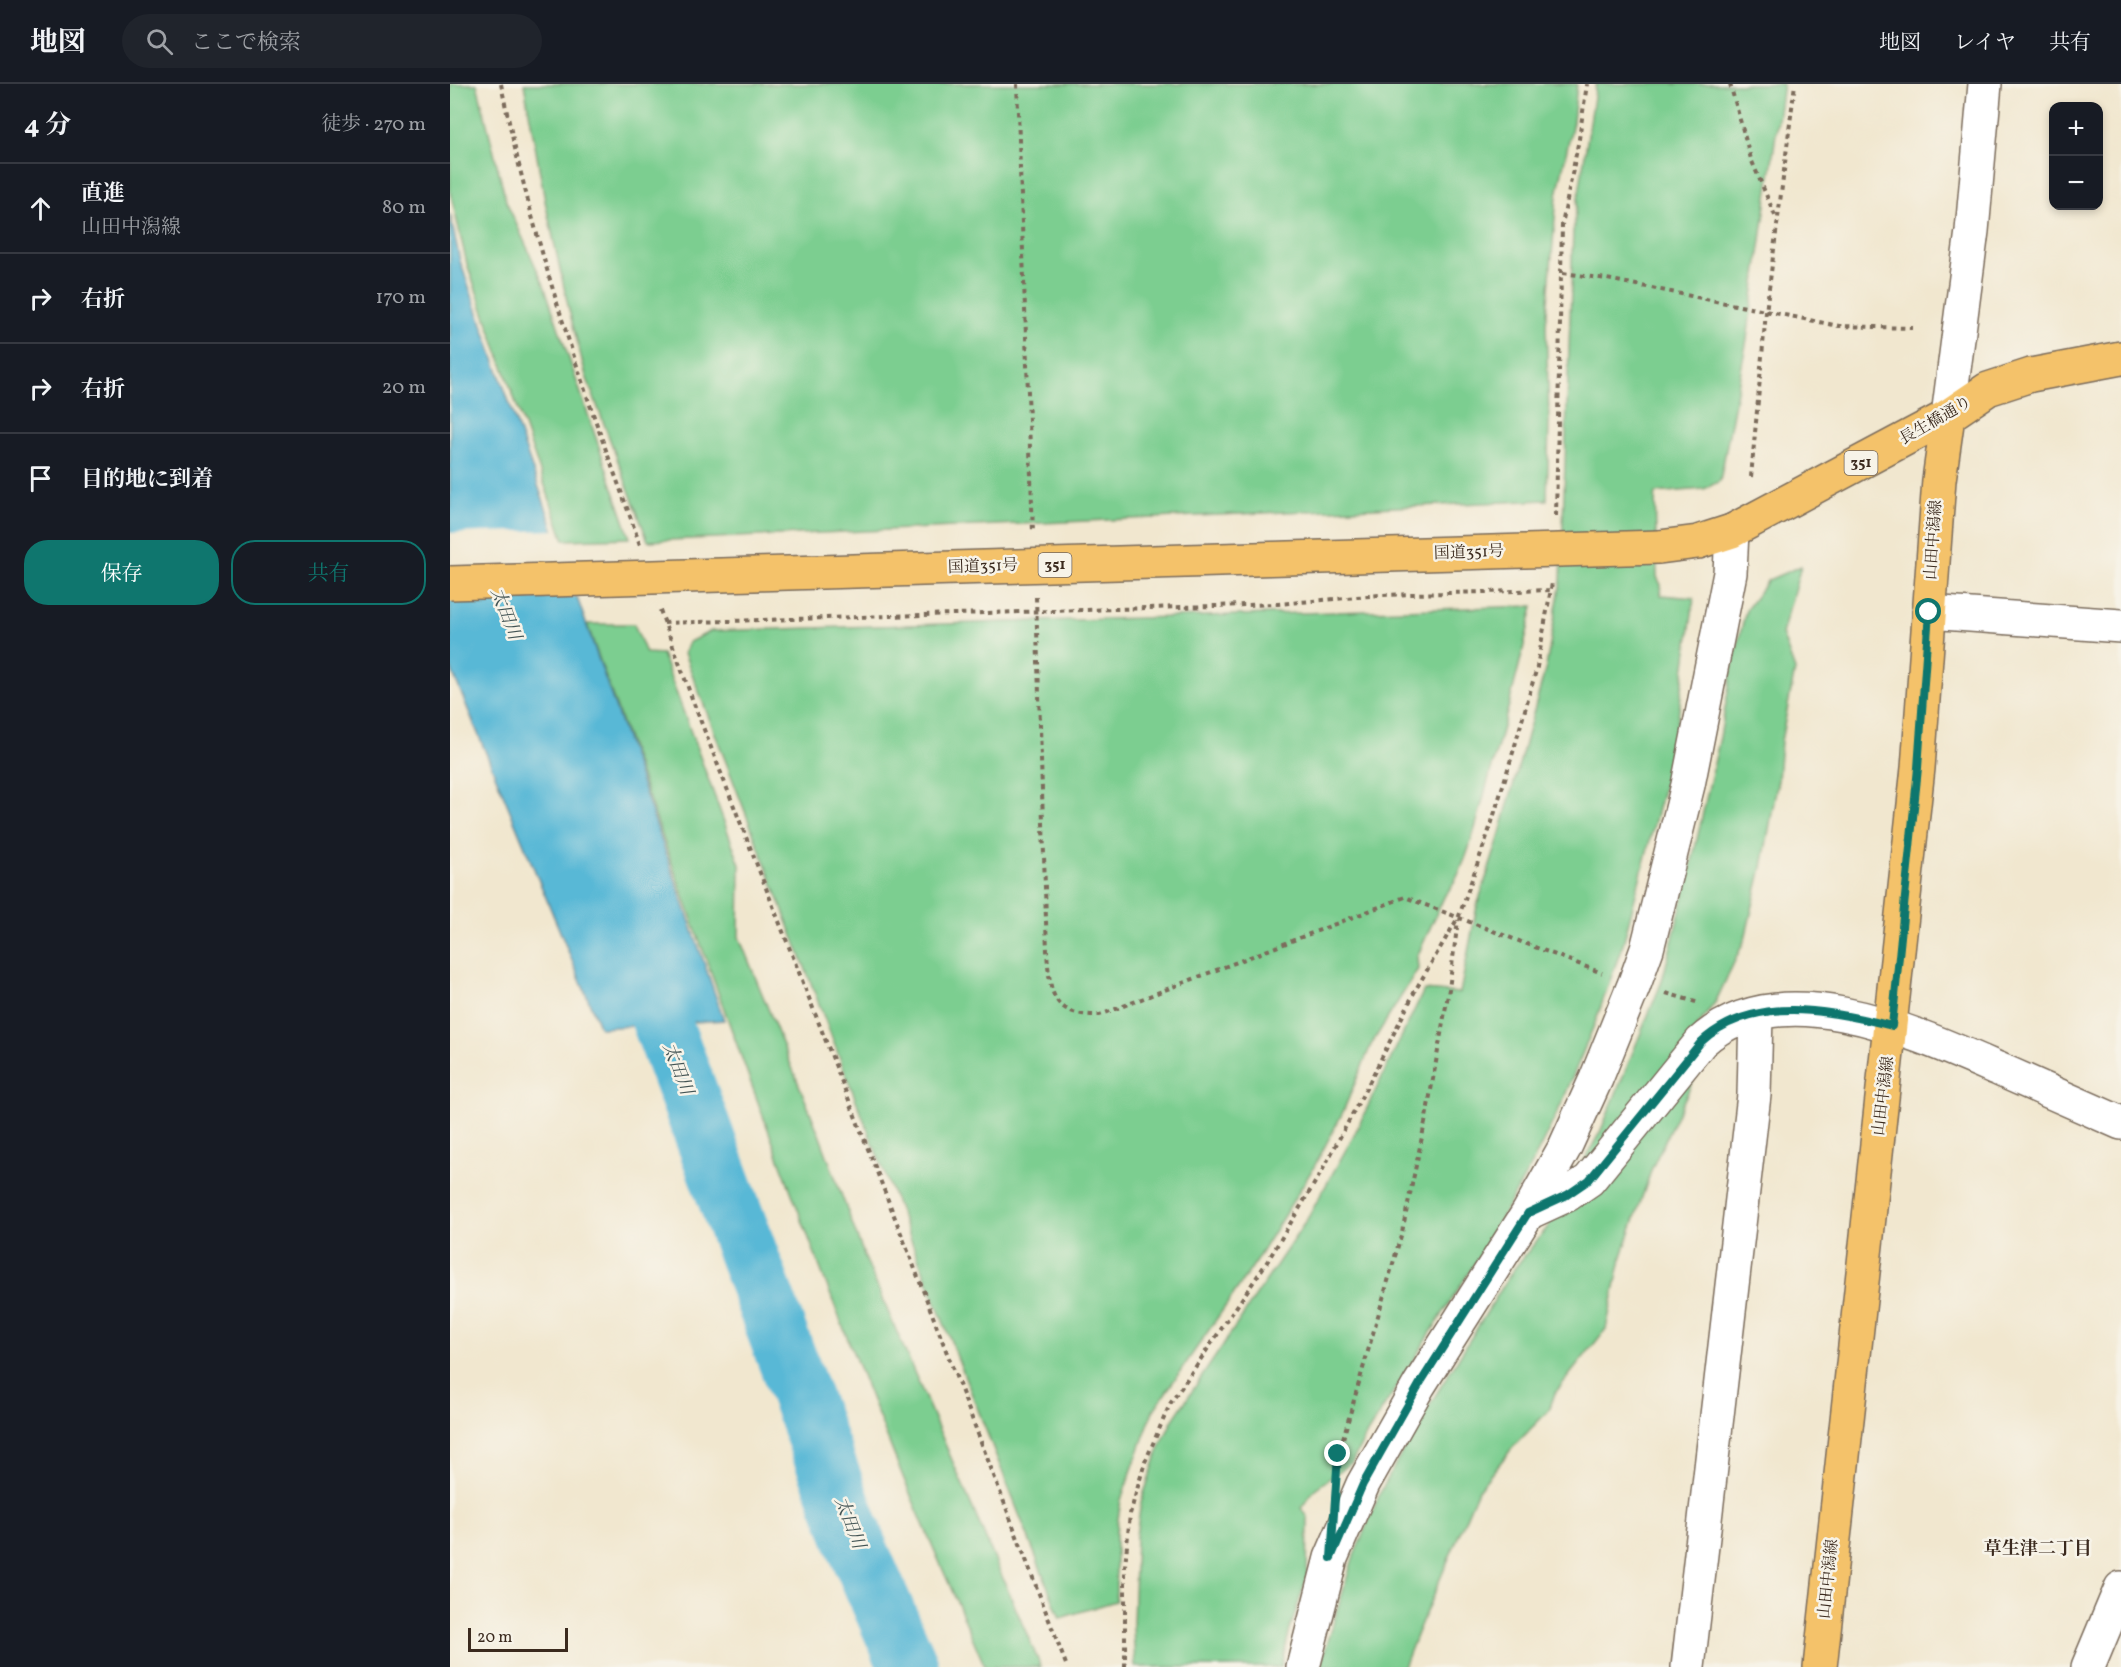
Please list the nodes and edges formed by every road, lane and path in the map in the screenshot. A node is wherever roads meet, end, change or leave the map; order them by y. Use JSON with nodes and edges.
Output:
{"nodes":[{"id":1,"x":501,"y":84,"type":"edge"},
{"id":2,"x":1017,"y":84,"type":"edge"},
{"id":3,"x":1730,"y":84,"type":"edge"},
{"id":4,"x":1794,"y":84,"type":"edge"},
{"id":5,"x":1985,"y":84,"type":"edge"},
{"id":6,"x":1776,"y":219,"type":"junction"},
{"id":7,"x":1563,"y":273,"type":"dead end"},
{"id":8,"x":1766,"y":312,"type":"junction"},
{"id":9,"x":1913,"y":328,"type":"dead end"},
{"id":10,"x":2121,"y":358,"type":"edge"},
{"id":11,"x":1948,"y":416,"type":"junction"},
{"id":12,"x":1751,"y":477,"type":"dead end"},
{"id":13,"x":1732,"y":531,"type":"junction"},
{"id":14,"x":1034,"y":541,"type":"dead end"},
{"id":15,"x":1659,"y":547,"type":"joint"},
{"id":16,"x":643,"y":555,"type":"dead end"},
{"id":17,"x":450,"y":583,"type":"edge"},
{"id":18,"x":1035,"y":588,"type":"dead end"},
{"id":19,"x":1552,"y":590,"type":"dead end"},
{"id":20,"x":657,"y":600,"type":"dead end"},
{"id":21,"x":1036,"y":611,"type":"junction"},
{"id":22,"x":1929,"y":612,"type":"junction"},
{"id":23,"x":664,"y":622,"type":"junction"},
{"id":24,"x":2121,"y":626,"type":"edge"},
{"id":25,"x":1459,"y":916,"type":"junction"},
{"id":26,"x":1602,"y":972,"type":"dead end"},
{"id":27,"x":1416,"y":989,"type":"dead end"},
{"id":28,"x":1663,"y":992,"type":"dead end"},
{"id":29,"x":1704,"y":1005,"type":"dead end"},
{"id":30,"x":1756,"y":1014,"type":"junction"},
{"id":31,"x":1892,"y":1026,"type":"junction"},
{"id":32,"x":2121,"y":1123,"type":"edge"},
{"id":33,"x":1528,"y":1213,"type":"junction"},
{"id":34,"x":1338,"y":1466,"type":"dead end"},
{"id":35,"x":2121,"y":1588,"type":"edge"},
{"id":36,"x":1311,"y":1659,"type":"edge"},
{"id":37,"x":1067,"y":1667,"type":"edge"},
{"id":38,"x":1125,"y":1667,"type":"edge"},
{"id":39,"x":1688,"y":1667,"type":"edge"},
{"id":40,"x":1820,"y":1667,"type":"edge"},
{"id":41,"x":2088,"y":1667,"type":"edge"}],
"edges":[{"from":1,"to":16,"type":"path"},
{"from":2,"to":14,"type":"path"},
{"from":3,"to":6,"type":"path"},
{"from":4,"to":6,"type":"path"},
{"from":5,"to":11,"type":"street"},
{"from":6,"to":8,"type":"path"},
{"from":7,"to":8,"type":"path"},
{"from":8,"to":9,"type":"path"},
{"from":8,"to":12,"type":"path"},
{"from":10,"to":11,"type":"main road","name":"長生橋通り","number":"351"},
{"from":11,"to":13,"type":"main road","name":"長生橋通り","number":"351"},
{"from":11,"to":22,"type":"main road","name":"山田中潟線"},
{"from":13,"to":15,"type":"main road","name":"長生橋通り","number":"351"},
{"from":13,"to":33,"type":"street"},
{"from":15,"to":17,"type":"main road","name":"国道351号","number":"351","bridge":true},
{"from":18,"to":21,"type":"path"},
{"from":19,"to":21,"type":"path"},
{"from":20,"to":23,"type":"path"},
{"from":21,"to":23,"type":"path"},
{"from":21,"to":25,"type":"path"},
{"from":22,"to":24,"type":"street"},
{"from":22,"to":31,"type":"main road","name":"山田中潟線"},
{"from":23,"to":37,"type":"path"},
{"from":25,"to":26,"type":"path"},
{"from":25,"to":34,"type":"path"},
{"from":27,"to":38,"type":"path"},
{"from":28,"to":29,"type":"path"},
{"from":30,"to":31,"type":"street"},
{"from":30,"to":33,"type":"street"},
{"from":30,"to":39,"type":"street"},
{"from":31,"to":32,"type":"street"},
{"from":31,"to":40,"type":"main road","name":"山田中潟線"},
{"from":33,"to":36,"type":"street"},
{"from":35,"to":41,"type":"street"}]}
